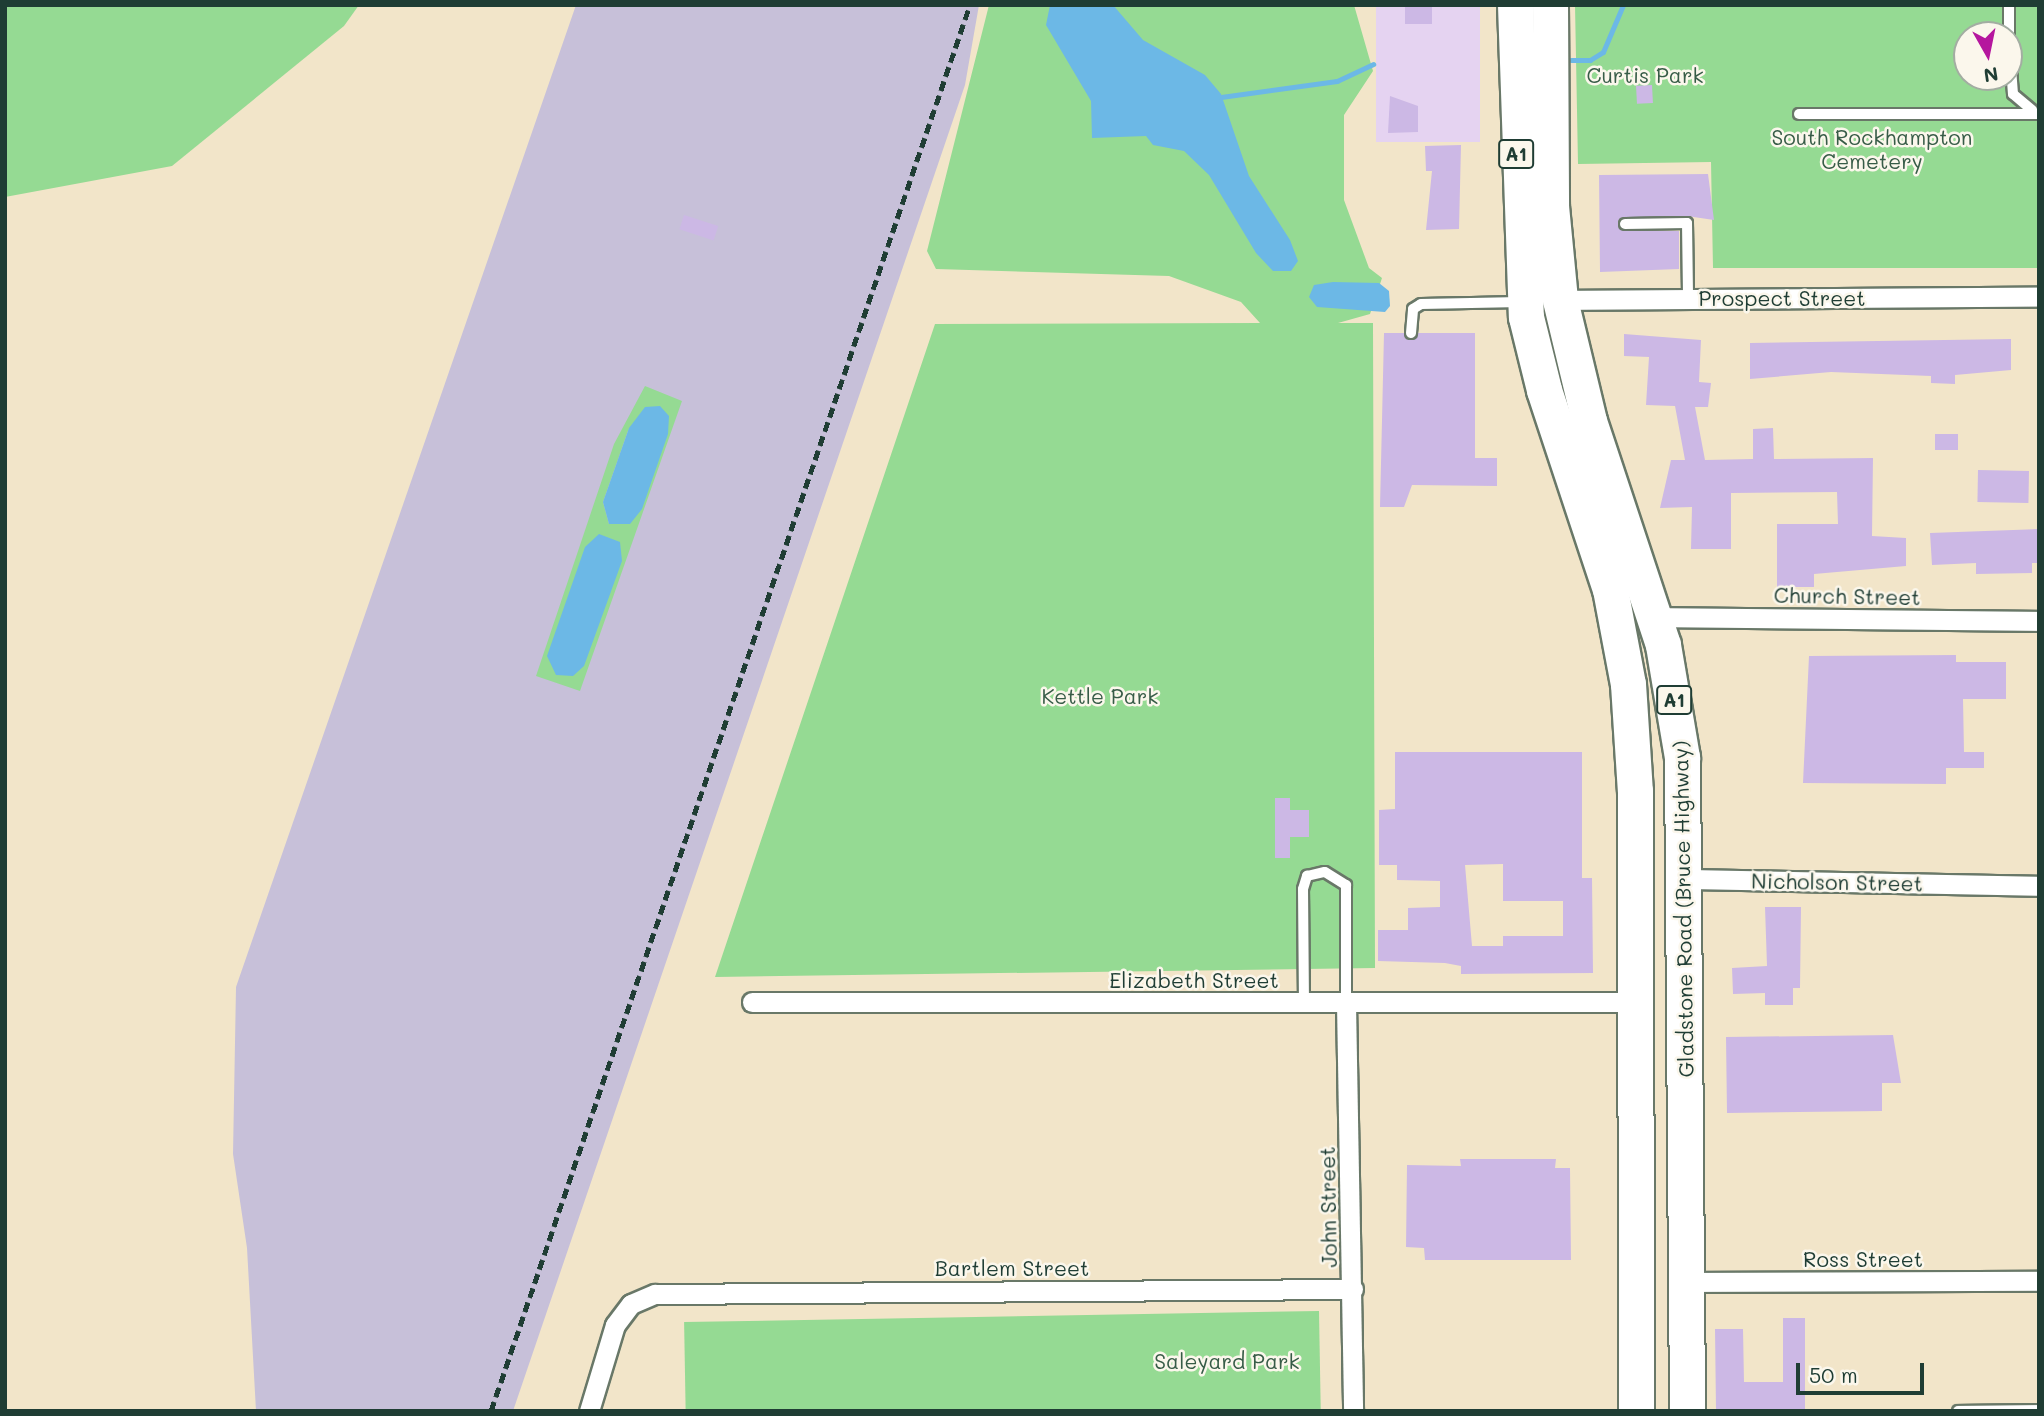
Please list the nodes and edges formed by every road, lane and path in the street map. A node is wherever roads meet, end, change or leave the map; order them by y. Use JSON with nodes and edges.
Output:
{"nodes":[{"id":1,"x":1515,"y":5,"type":"edge"},
{"id":2,"x":1550,"y":5,"type":"edge"},
{"id":3,"x":2013,"y":91,"type":"edge"},
{"id":4,"x":2039,"y":113,"type":"edge"},
{"id":5,"x":1799,"y":114,"type":"dead end"},
{"id":6,"x":1625,"y":224,"type":"dead end"},
{"id":7,"x":2039,"y":297,"type":"edge"},
{"id":8,"x":1688,"y":298,"type":"junction"},
{"id":9,"x":1560,"y":300,"type":"junction"},
{"id":10,"x":1525,"y":302,"type":"junction"},
{"id":11,"x":1411,"y":333,"type":"dead end"},
{"id":12,"x":1655,"y":617,"type":"junction"},
{"id":13,"x":2039,"y":621,"type":"edge"},
{"id":14,"x":1635,"y":879,"type":"junction"},
{"id":15,"x":1686,"y":879,"type":"junction"},
{"id":16,"x":2039,"y":886,"type":"edge"},
{"id":17,"x":752,"y":1002,"type":"dead end"},
{"id":18,"x":1635,"y":1002,"type":"junction"},
{"id":19,"x":1304,"y":1003,"type":"junction"},
{"id":20,"x":1346,"y":1003,"type":"junction"},
{"id":21,"x":2039,"y":1281,"type":"edge"},
{"id":22,"x":1687,"y":1282,"type":"junction"},
{"id":23,"x":1353,"y":1289,"type":"junction"},
{"id":24,"x":2039,"y":1410,"type":"edge"},
{"id":25,"x":589,"y":1411,"type":"edge"},
{"id":26,"x":1353,"y":1411,"type":"edge"},
{"id":27,"x":1636,"y":1411,"type":"edge"},
{"id":28,"x":1687,"y":1411,"type":"edge"},
{"id":29,"x":1958,"y":1411,"type":"edge"}],
"edges":[{"from":1,"to":10,"type":"highway","number":"A1"},
{"from":2,"to":9,"type":"highway","name":"Gladstone Road (Bruce Highway)","number":"A1"},
{"from":3,"to":4,"type":"lane"},
{"from":4,"to":5,"type":"lane"},
{"from":6,"to":8,"type":"lane"},
{"from":7,"to":8,"type":"street","name":"Prospect Street"},
{"from":8,"to":9,"type":"street","name":"Prospect Street"},
{"from":9,"to":10,"type":"highway","name":"Prospect Street"},
{"from":9,"to":12,"type":"highway","name":"Gladstone Road (Bruce Highway)","number":"A1"},
{"from":10,"to":11,"type":"lane"},
{"from":10,"to":14,"type":"highway","number":"A1"},
{"from":12,"to":13,"type":"street","name":"Church Street"},
{"from":12,"to":15,"type":"highway","name":"Gladstone Road (Bruce Highway)","number":"A1"},
{"from":14,"to":15,"type":"highway","name":"Nicholson Street"},
{"from":14,"to":18,"type":"highway","number":"A1"},
{"from":15,"to":16,"type":"street","name":"Nicholson Street"},
{"from":15,"to":22,"type":"highway","name":"Gladstone Road (Bruce Highway)","number":"A1"},
{"from":17,"to":19,"type":"street","name":"Elizabeth Street"},
{"from":18,"to":20,"type":"street","name":"Elizabeth Street"},
{"from":18,"to":27,"type":"highway","number":"A1"},
{"from":19,"to":20,"type":"street","name":"Elizabeth Street"},
{"from":19,"to":20,"type":"lane"},
{"from":20,"to":23,"type":"street","name":"John Street"},
{"from":21,"to":22,"type":"street","name":"Ross Street"},
{"from":22,"to":28,"type":"highway","name":"Gladstone Road (Bruce Highway)","number":"A1"},
{"from":23,"to":25,"type":"street","name":"Bartlem Street"},
{"from":23,"to":26,"type":"street","name":"John Street"},
{"from":24,"to":29,"type":"lane"}]}
